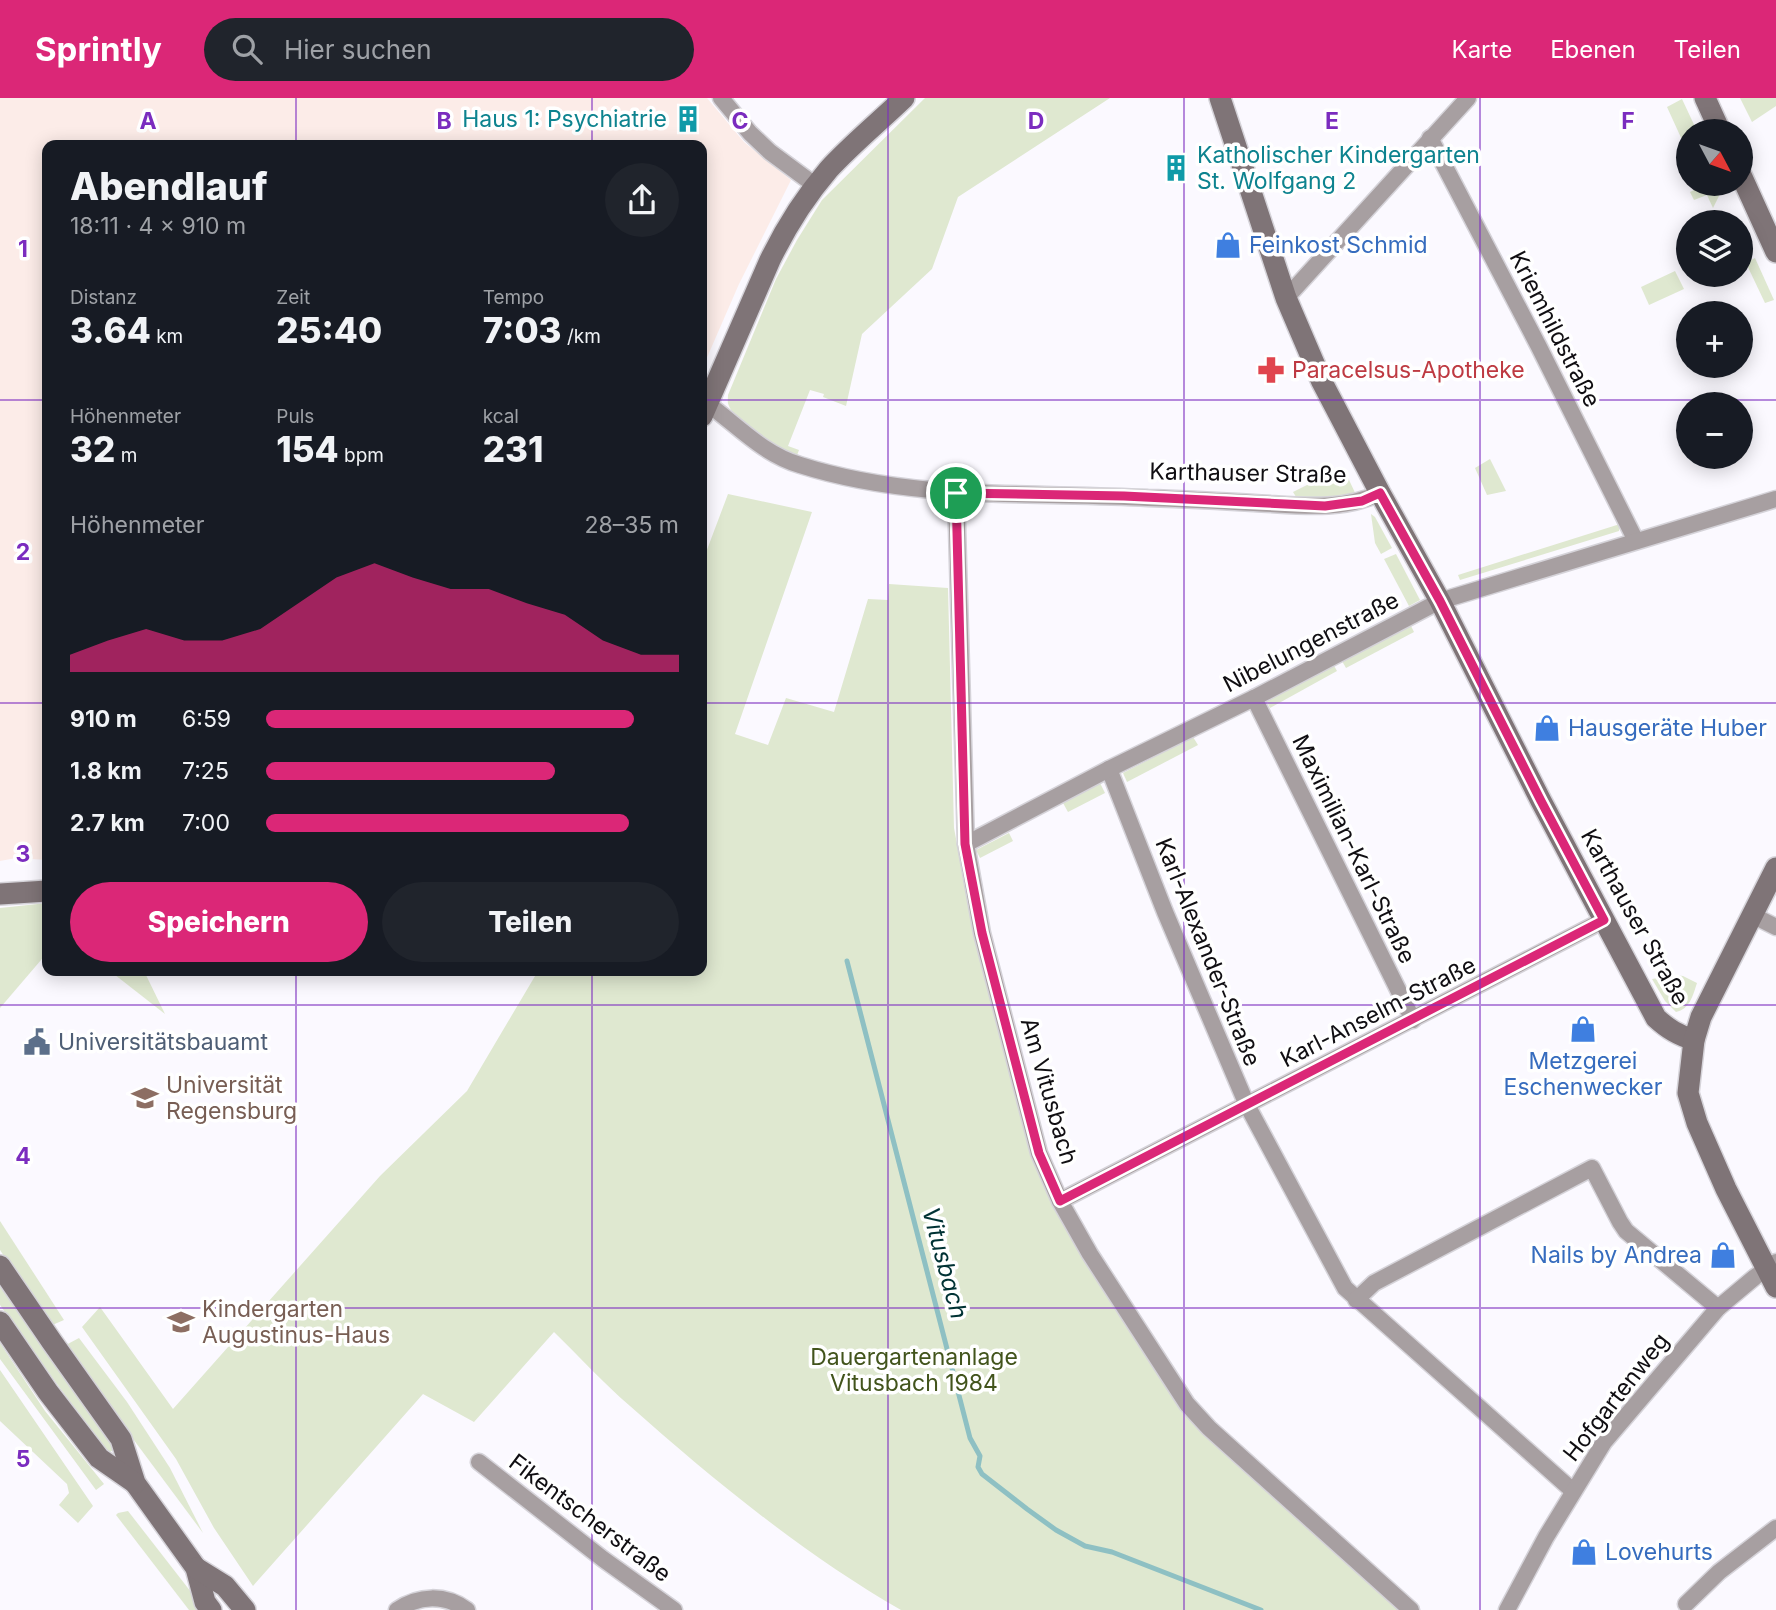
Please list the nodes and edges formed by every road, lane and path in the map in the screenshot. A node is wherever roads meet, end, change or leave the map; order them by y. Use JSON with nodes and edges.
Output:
{"nodes":[{"id":1,"x":721,"y":98,"type":"edge"},
{"id":2,"x":904,"y":98,"type":"edge"},
{"id":3,"x":1220,"y":98,"type":"edge"},
{"id":4,"x":1468,"y":98,"type":"edge"},
{"id":5,"x":1705,"y":98,"type":"edge"},
{"id":6,"x":1715,"y":119,"type":"edge"},
{"id":7,"x":1430,"y":138,"type":"junction"},
{"id":8,"x":816,"y":186,"type":"junction"},
{"id":9,"x":1751,"y":196,"type":"edge"},
{"id":10,"x":1776,"y":252,"type":"edge"},
{"id":11,"x":1286,"y":298,"type":"junction"},
{"id":12,"x":707,"y":405,"type":"edge"},
{"id":13,"x":707,"y":411,"type":"edge"},
{"id":14,"x":956,"y":493,"type":"junction"},
{"id":15,"x":1380,"y":493,"type":"junction"},
{"id":16,"x":1776,"y":499,"type":"edge"},
{"id":17,"x":1636,"y":541,"type":"junction"},
{"id":18,"x":1440,"y":601,"type":"junction"},
{"id":19,"x":1254,"y":698,"type":"junction"},
{"id":20,"x":1109,"y":769,"type":"junction"},
{"id":21,"x":965,"y":844,"type":"junction"},
{"id":22,"x":1776,"y":868,"type":"edge"},
{"id":23,"x":42,"y":891,"type":"edge"},
{"id":24,"x":0,"y":894,"type":"edge"},
{"id":25,"x":1752,"y":915,"type":"junction"},
{"id":26,"x":1604,"y":920,"type":"junction"},
{"id":27,"x":1776,"y":927,"type":"edge"},
{"id":28,"x":1413,"y":1020,"type":"junction"},
{"id":29,"x":1694,"y":1040,"type":"junction"},
{"id":30,"x":1247,"y":1105,"type":"junction"},
{"id":31,"x":1060,"y":1201,"type":"junction"},
{"id":32,"x":0,"y":1266,"type":"edge"},
{"id":33,"x":1773,"y":1273,"type":"edge"},
{"id":34,"x":1356,"y":1300,"type":"junction"},
{"id":35,"x":1718,"y":1308,"type":"junction"},
{"id":36,"x":0,"y":1321,"type":"edge"},
{"id":37,"x":479,"y":1462,"type":"dead end"},
{"id":38,"x":135,"y":1483,"type":"junction"},
{"id":39,"x":1573,"y":1491,"type":"junction"},
{"id":40,"x":1776,"y":1528,"type":"edge"},
{"id":41,"x":196,"y":1568,"type":"junction"},
{"id":42,"x":1686,"y":1604,"type":"dead end"},
{"id":43,"x":211,"y":1610,"type":"edge"},
{"id":44,"x":245,"y":1610,"type":"edge"},
{"id":45,"x":397,"y":1610,"type":"edge"},
{"id":46,"x":467,"y":1610,"type":"edge"},
{"id":47,"x":674,"y":1610,"type":"edge"},
{"id":48,"x":1411,"y":1610,"type":"edge"},
{"id":49,"x":1507,"y":1610,"type":"edge"}],
"edges":[{"from":1,"to":8,"type":"street"},
{"from":2,"to":8,"type":"street"},
{"from":3,"to":11,"type":"street"},
{"from":4,"to":7,"type":"street"},
{"from":5,"to":6,"type":"street"},
{"from":7,"to":11,"type":"street"},
{"from":7,"to":17,"type":"street","name":"Kriemhildstraße"},
{"from":8,"to":12,"type":"street"},
{"from":9,"to":10,"type":"street"},
{"from":11,"to":15,"type":"street"},
{"from":13,"to":14,"type":"street","name":"Karthauser Straße"},
{"from":14,"to":15,"type":"street","name":"Karthauser Straße"},
{"from":14,"to":21,"type":"street","name":"Am Vitusbach"},
{"from":15,"to":18,"type":"street","name":"Karthauser Straße"},
{"from":16,"to":17,"type":"street","name":"Nibelungenstraße"},
{"from":17,"to":18,"type":"street","name":"Nibelungenstraße"},
{"from":18,"to":19,"type":"street","name":"Nibelungenstraße"},
{"from":18,"to":26,"type":"street","name":"Karthauser Straße"},
{"from":19,"to":20,"type":"street","name":"Nibelungenstraße"},
{"from":19,"to":28,"type":"street","name":"Maximilian-Karl-Straße"},
{"from":20,"to":21,"type":"street","name":"Nibelungenstraße"},
{"from":20,"to":30,"type":"street","name":"Karl-Alexander-Straße"},
{"from":21,"to":31,"type":"street","name":"Am Vitusbach"},
{"from":22,"to":25,"type":"street"},
{"from":23,"to":24,"type":"street"},
{"from":25,"to":27,"type":"street"},
{"from":25,"to":29,"type":"street"},
{"from":26,"to":28,"type":"street","name":"Karl-Anselm-Straße"},
{"from":26,"to":29,"type":"street","name":"Karthauser Straße"},
{"from":28,"to":30,"type":"street","name":"Karl-Anselm-Straße"},
{"from":29,"to":33,"type":"street"},
{"from":30,"to":31,"type":"street","name":"Karl-Anselm-Straße"},
{"from":30,"to":34,"type":"street","name":"Karl-Alexander-Straße"},
{"from":31,"to":48,"type":"street","name":"Am Vitusbach"},
{"from":32,"to":38,"type":"street"},
{"from":33,"to":35,"type":"street","name":"Hofgartenweg"},
{"from":34,"to":35,"type":"street"},
{"from":34,"to":39,"type":"street","name":"Karl-Alexander-Straße"},
{"from":35,"to":39,"type":"street","name":"Hofgartenweg"},
{"from":36,"to":38,"type":"street"},
{"from":37,"to":47,"type":"street","name":"Fikentscherstraße"},
{"from":38,"to":41,"type":"street"},
{"from":39,"to":49,"type":"street","name":"Hofgartenweg"},
{"from":40,"to":42,"type":"street"},
{"from":41,"to":43,"type":"street"},
{"from":41,"to":44,"type":"street"},
{"from":45,"to":46,"type":"street"}]}
